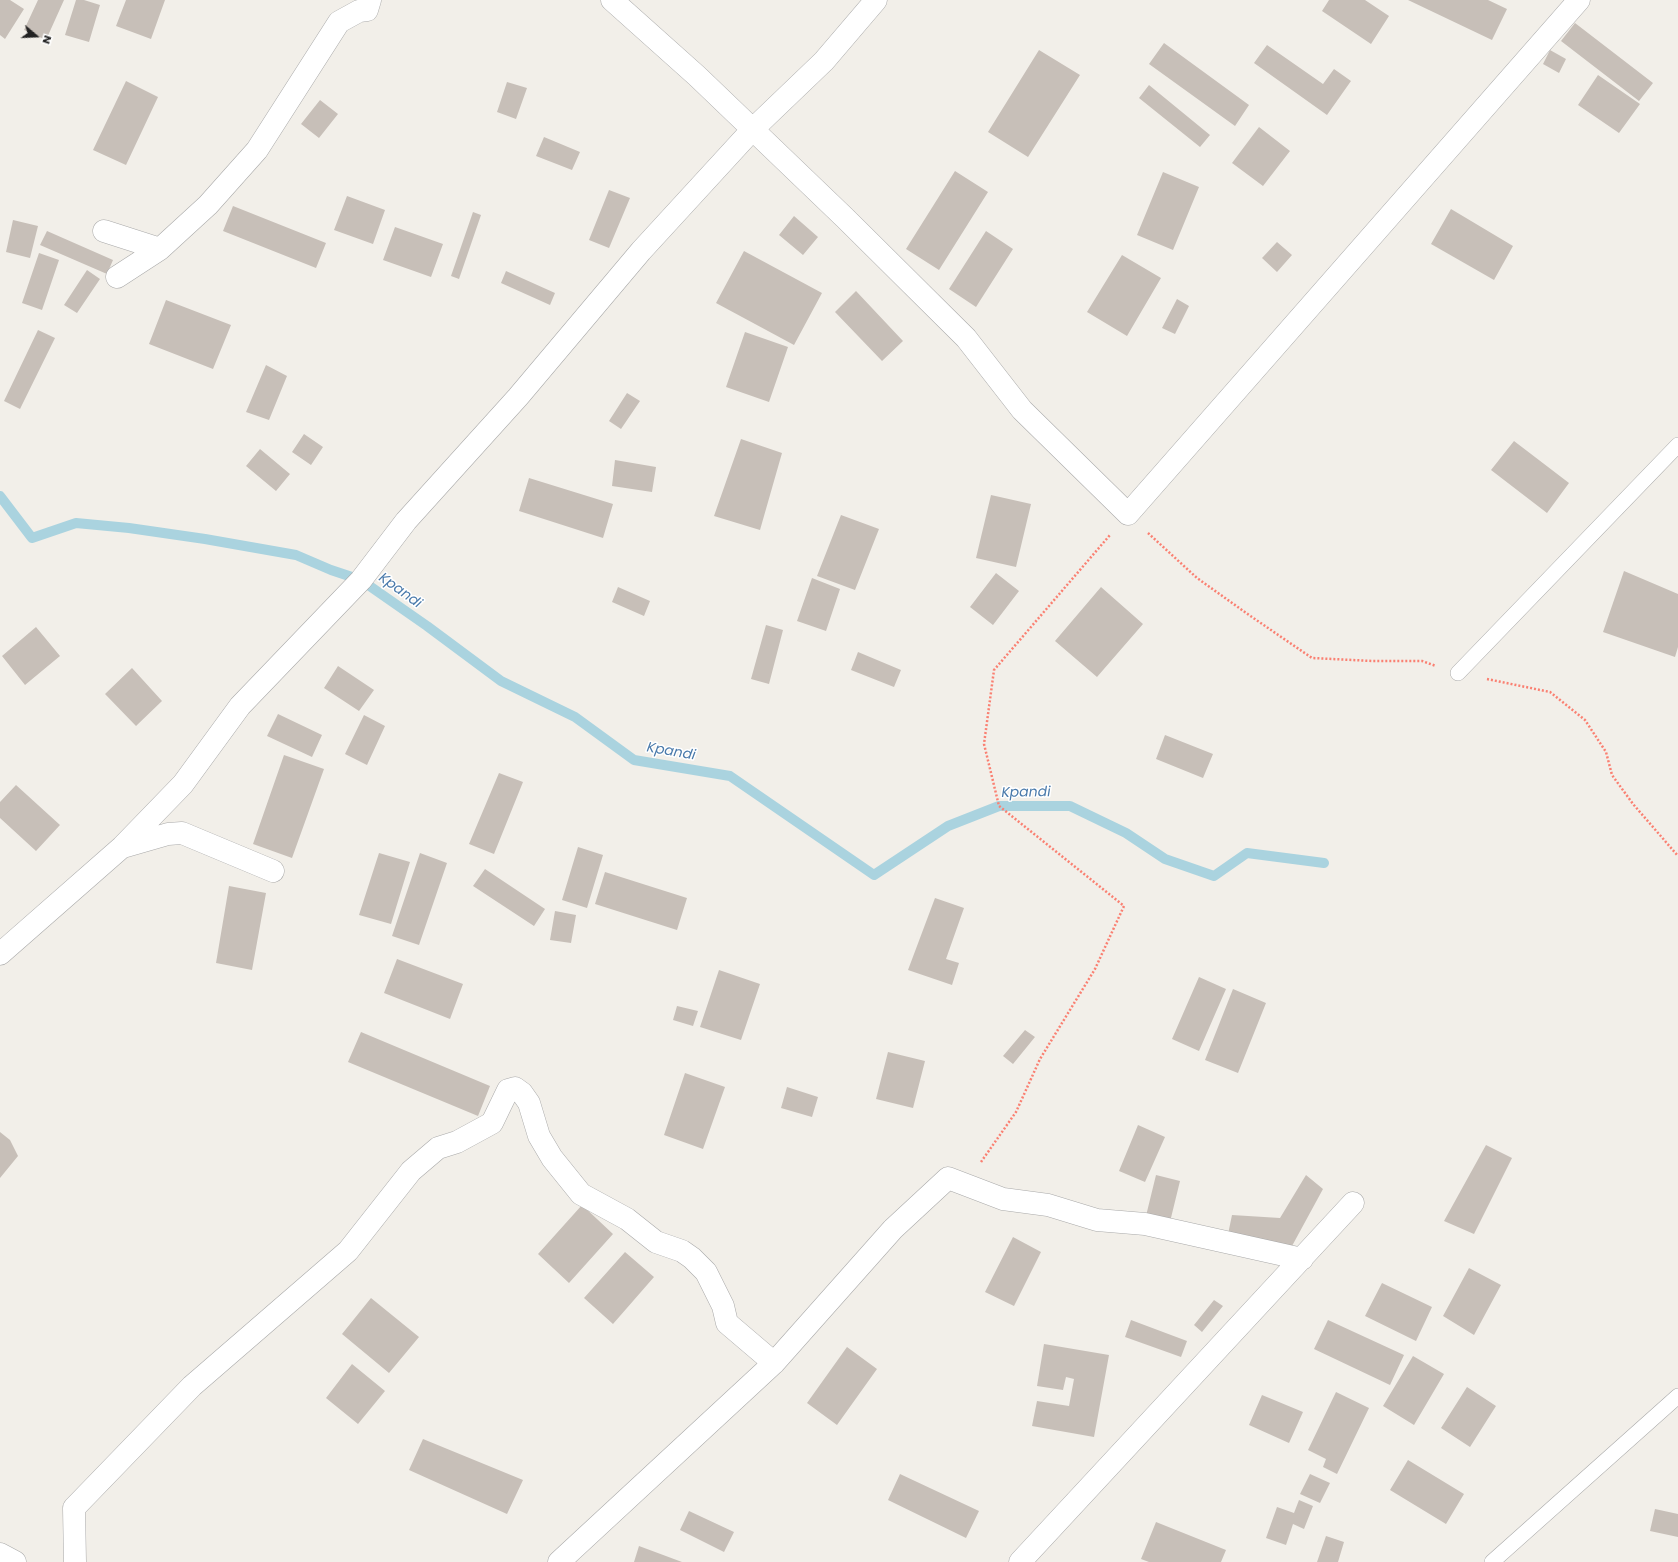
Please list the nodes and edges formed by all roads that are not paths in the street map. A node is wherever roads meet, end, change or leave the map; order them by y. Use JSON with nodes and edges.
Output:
{"nodes":[{"id":1,"x":370,"y":0,"type":"edge"},
{"id":2,"x":612,"y":0,"type":"edge"},
{"id":3,"x":876,"y":0,"type":"edge"},
{"id":4,"x":1579,"y":0,"type":"edge"},
{"id":5,"x":752,"y":130,"type":"junction"},
{"id":6,"x":104,"y":231,"type":"dead end"},
{"id":7,"x":160,"y":249,"type":"junction"},
{"id":8,"x":117,"y":277,"type":"dead end"},
{"id":9,"x":1678,"y":445,"type":"edge"},
{"id":10,"x":1458,"y":673,"type":"road end"},
{"id":11,"x":122,"y":847,"type":"junction"},
{"id":12,"x":273,"y":871,"type":"dead end"},
{"id":13,"x":0,"y":954,"type":"edge"},
{"id":14,"x":1353,"y":1203,"type":"dead end"},
{"id":15,"x":1302,"y":1258,"type":"junction"},
{"id":16,"x":774,"y":1363,"type":"junction"},
{"id":17,"x":1678,"y":1396,"type":"edge"},
{"id":18,"x":0,"y":1554,"type":"edge"},
{"id":19,"x":15,"y":1562,"type":"edge"},
{"id":20,"x":75,"y":1562,"type":"edge"},
{"id":21,"x":559,"y":1562,"type":"edge"},
{"id":22,"x":1020,"y":1562,"type":"edge"},
{"id":23,"x":1492,"y":1562,"type":"edge"}],
"edges":[{"from":1,"to":7,"type":"street"},
{"from":2,"to":5,"type":"street"},
{"from":3,"to":5,"type":"street"},
{"from":4,"to":5,"type":"street"},
{"from":5,"to":11,"type":"street"},
{"from":6,"to":7,"type":"street"},
{"from":7,"to":8,"type":"street"},
{"from":9,"to":10,"type":"lane"},
{"from":11,"to":12,"type":"street"},
{"from":11,"to":13,"type":"street"},
{"from":14,"to":15,"type":"street"},
{"from":15,"to":16,"type":"street"},
{"from":15,"to":22,"type":"street"},
{"from":16,"to":20,"type":"street"},
{"from":16,"to":21,"type":"street"},
{"from":17,"to":23,"type":"lane"},
{"from":18,"to":19,"type":"street"}]}
